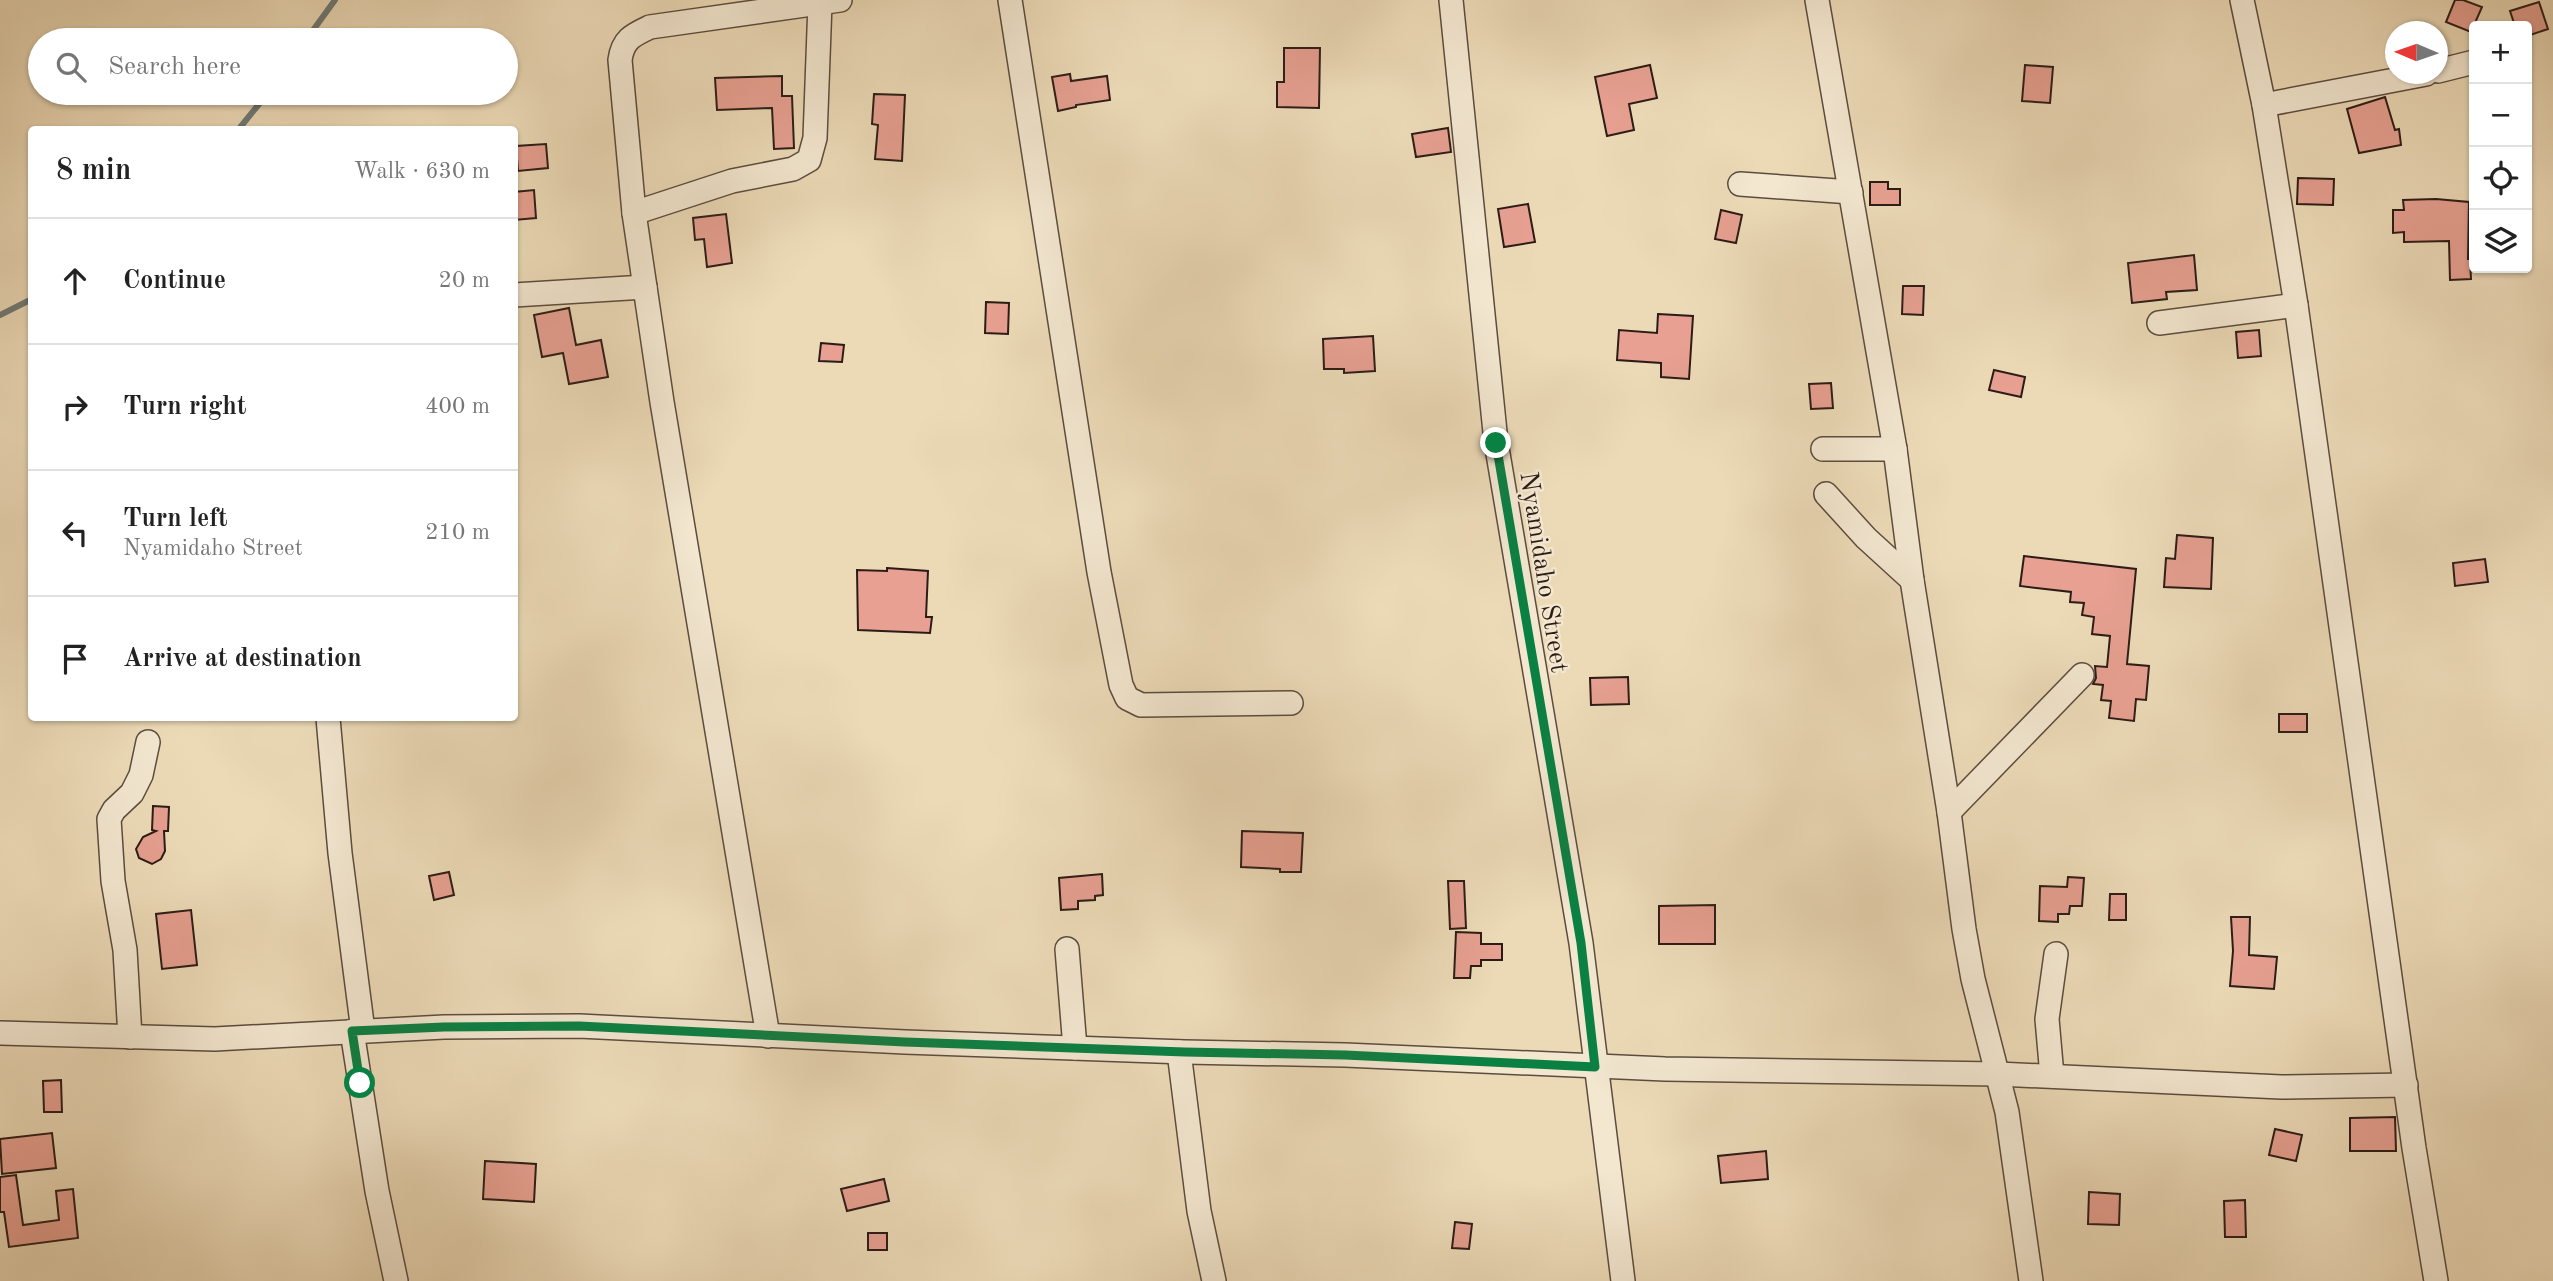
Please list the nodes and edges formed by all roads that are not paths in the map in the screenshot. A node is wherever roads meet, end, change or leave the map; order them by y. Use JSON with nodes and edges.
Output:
{"nodes":[{"id":1,"x":1010,"y":0,"type":"edge"},
{"id":2,"x":1451,"y":0,"type":"edge"},
{"id":3,"x":1817,"y":0,"type":"edge"},
{"id":4,"x":2242,"y":0,"type":"edge"},
{"id":5,"x":830,"y":2,"type":"edge"},
{"id":6,"x":2469,"y":63,"type":"edge"},
{"id":7,"x":2448,"y":68,"type":"edge"},
{"id":8,"x":2385,"y":82,"type":"edge"},
{"id":9,"x":2264,"y":105,"type":"junction"},
{"id":10,"x":1740,"y":184,"type":"dead end"},
{"id":11,"x":1851,"y":192,"type":"junction"},
{"id":12,"x":634,"y":213,"type":"junction"},
{"id":13,"x":645,"y":287,"type":"junction"},
{"id":14,"x":518,"y":295,"type":"edge"},
{"id":15,"x":2296,"y":305,"type":"junction"},
{"id":16,"x":2159,"y":323,"type":"dead end"},
{"id":17,"x":1823,"y":449,"type":"dead end"},
{"id":18,"x":1895,"y":449,"type":"junction"},
{"id":19,"x":1826,"y":494,"type":"dead end"},
{"id":20,"x":1912,"y":580,"type":"junction"},
{"id":21,"x":2081,"y":675,"type":"dead end"},
{"id":22,"x":1292,"y":703,"type":"dead end"},
{"id":23,"x":328,"y":721,"type":"edge"},
{"id":24,"x":148,"y":741,"type":"dead end"},
{"id":25,"x":1949,"y":812,"type":"junction"},
{"id":26,"x":1067,"y":949,"type":"dead end"},
{"id":27,"x":2056,"y":954,"type":"dead end"},
{"id":28,"x":357,"y":1031,"type":"junction"},
{"id":29,"x":0,"y":1033,"type":"edge"},
{"id":30,"x":768,"y":1036,"type":"junction"},
{"id":31,"x":130,"y":1037,"type":"junction"},
{"id":32,"x":1075,"y":1048,"type":"junction"},
{"id":33,"x":1180,"y":1052,"type":"junction"},
{"id":34,"x":1595,"y":1067,"type":"junction"},
{"id":35,"x":1998,"y":1074,"type":"junction"},
{"id":36,"x":2052,"y":1076,"type":"junction"},
{"id":37,"x":2406,"y":1085,"type":"junction"},
{"id":38,"x":396,"y":1281,"type":"edge"},
{"id":39,"x":1214,"y":1281,"type":"edge"},
{"id":40,"x":1623,"y":1281,"type":"edge"},
{"id":41,"x":2031,"y":1281,"type":"edge"},
{"id":42,"x":2436,"y":1281,"type":"edge"}],
"edges":[{"from":1,"to":22,"type":"street"},
{"from":2,"to":34,"type":"street","name":"Nyamidaho Street"},
{"from":3,"to":11,"type":"street"},
{"from":4,"to":9,"type":"street"},
{"from":5,"to":12,"type":"street"},
{"from":5,"to":12,"type":"street"},
{"from":6,"to":7,"type":"street"},
{"from":8,"to":9,"type":"street"},
{"from":9,"to":15,"type":"street"},
{"from":10,"to":11,"type":"street"},
{"from":11,"to":18,"type":"street"},
{"from":12,"to":13,"type":"street"},
{"from":13,"to":14,"type":"street"},
{"from":13,"to":30,"type":"street"},
{"from":15,"to":16,"type":"street"},
{"from":15,"to":37,"type":"street"},
{"from":17,"to":18,"type":"street"},
{"from":18,"to":20,"type":"street"},
{"from":19,"to":20,"type":"street"},
{"from":20,"to":25,"type":"street"},
{"from":21,"to":25,"type":"street"},
{"from":23,"to":28,"type":"street"},
{"from":24,"to":31,"type":"street"},
{"from":25,"to":35,"type":"street"},
{"from":26,"to":32,"type":"street"},
{"from":27,"to":36,"type":"street"},
{"from":28,"to":30,"type":"street"},
{"from":28,"to":31,"type":"street"},
{"from":28,"to":38,"type":"street"},
{"from":29,"to":31,"type":"street"},
{"from":30,"to":32,"type":"street"},
{"from":32,"to":33,"type":"street"},
{"from":33,"to":34,"type":"street"},
{"from":33,"to":39,"type":"street"},
{"from":34,"to":35,"type":"street"},
{"from":34,"to":40,"type":"street","name":"Nyamidaho Street"},
{"from":35,"to":36,"type":"street"},
{"from":35,"to":41,"type":"street"},
{"from":36,"to":37,"type":"street"},
{"from":37,"to":42,"type":"street"}]}
